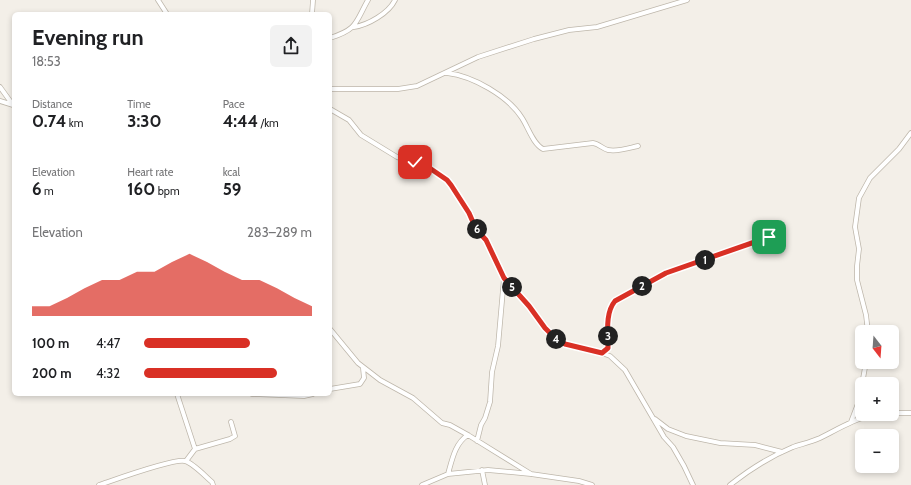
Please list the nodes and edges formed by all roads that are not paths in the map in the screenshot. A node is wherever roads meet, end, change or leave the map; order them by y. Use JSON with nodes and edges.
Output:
{"nodes":[{"id":1,"x":158,"y":0,"type":"edge"},
{"id":2,"x":313,"y":0,"type":"edge"},
{"id":3,"x":368,"y":0,"type":"edge"},
{"id":4,"x":395,"y":0,"type":"edge"},
{"id":5,"x":669,"y":0,"type":"edge"},
{"id":6,"x":687,"y":0,"type":"edge"},
{"id":7,"x":670,"y":5,"type":"junction"},
{"id":8,"x":166,"y":12,"type":"edge"},
{"id":9,"x":312,"y":12,"type":"edge"},
{"id":10,"x":354,"y":27,"type":"junction"},
{"id":11,"x":332,"y":37,"type":"edge"},
{"id":12,"x":447,"y":73,"type":"junction"},
{"id":13,"x":0,"y":87,"type":"edge"},
{"id":14,"x":332,"y":88,"type":"edge"},
{"id":15,"x":0,"y":101,"type":"edge"},
{"id":16,"x":12,"y":102,"type":"edge"},
{"id":17,"x":12,"y":104,"type":"edge"},
{"id":18,"x":332,"y":110,"type":"edge"},
{"id":19,"x":911,"y":134,"type":"edge"},
{"id":20,"x":638,"y":146,"type":"dead end"},
{"id":21,"x":769,"y":237,"type":"dead end"},
{"id":22,"x":504,"y":278,"type":"junction"},
{"id":23,"x":867,"y":325,"type":"edge"},
{"id":24,"x":332,"y":331,"type":"edge"},
{"id":25,"x":602,"y":353,"type":"junction"},
{"id":26,"x":364,"y":368,"type":"junction"},
{"id":27,"x":865,"y":369,"type":"edge"},
{"id":28,"x":332,"y":388,"type":"edge"},
{"id":29,"x":178,"y":396,"type":"edge"},
{"id":30,"x":899,"y":413,"type":"edge"},
{"id":31,"x":911,"y":413,"type":"edge"},
{"id":32,"x":654,"y":418,"type":"junction"},
{"id":33,"x":855,"y":420,"type":"edge"},
{"id":34,"x":231,"y":422,"type":"dead end"},
{"id":35,"x":851,"y":422,"type":"junction"},
{"id":36,"x":468,"y":435,"type":"junction"},
{"id":37,"x":476,"y":441,"type":"junction"},
{"id":38,"x":195,"y":450,"type":"junction"},
{"id":39,"x":782,"y":452,"type":"junction"},
{"id":40,"x":186,"y":461,"type":"junction"},
{"id":41,"x":482,"y":470,"type":"junction"},
{"id":42,"x":448,"y":474,"type":"junction"},
{"id":43,"x":531,"y":474,"type":"junction"},
{"id":44,"x":99,"y":485,"type":"edge"},
{"id":45,"x":213,"y":485,"type":"edge"},
{"id":46,"x":422,"y":485,"type":"edge"},
{"id":47,"x":486,"y":485,"type":"edge"},
{"id":48,"x":592,"y":485,"type":"edge"},
{"id":49,"x":693,"y":485,"type":"edge"},
{"id":50,"x":730,"y":485,"type":"edge"}],
"edges":[{"from":1,"to":8,"type":"street"},
{"from":2,"to":9,"type":"street"},
{"from":3,"to":10,"type":"street"},
{"from":4,"to":10,"type":"street"},
{"from":5,"to":7,"type":"street"},
{"from":6,"to":7,"type":"street"},
{"from":7,"to":12,"type":"street"},
{"from":10,"to":11,"type":"street"},
{"from":12,"to":14,"type":"street"},
{"from":12,"to":20,"type":"street"},
{"from":13,"to":16,"type":"street"},
{"from":15,"to":17,"type":"street"},
{"from":18,"to":22,"type":"street"},
{"from":19,"to":23,"type":"street"},
{"from":21,"to":25,"type":"street"},
{"from":22,"to":25,"type":"street"},
{"from":22,"to":37,"type":"street"},
{"from":24,"to":26,"type":"street"},
{"from":25,"to":32,"type":"street"},
{"from":26,"to":28,"type":"street"},
{"from":26,"to":36,"type":"street"},
{"from":27,"to":35,"type":"street"},
{"from":29,"to":38,"type":"street"},
{"from":30,"to":31,"type":"street"},
{"from":32,"to":39,"type":"street"},
{"from":32,"to":49,"type":"street"},
{"from":33,"to":35,"type":"street"},
{"from":34,"to":38,"type":"street"},
{"from":35,"to":39,"type":"street"},
{"from":36,"to":37,"type":"street"},
{"from":36,"to":42,"type":"street"},
{"from":37,"to":43,"type":"street"},
{"from":38,"to":40,"type":"street"},
{"from":39,"to":50,"type":"street"},
{"from":40,"to":44,"type":"street"},
{"from":40,"to":45,"type":"street"},
{"from":41,"to":42,"type":"street"},
{"from":41,"to":43,"type":"street"},
{"from":41,"to":47,"type":"street"},
{"from":42,"to":46,"type":"street"},
{"from":43,"to":48,"type":"street"}]}
